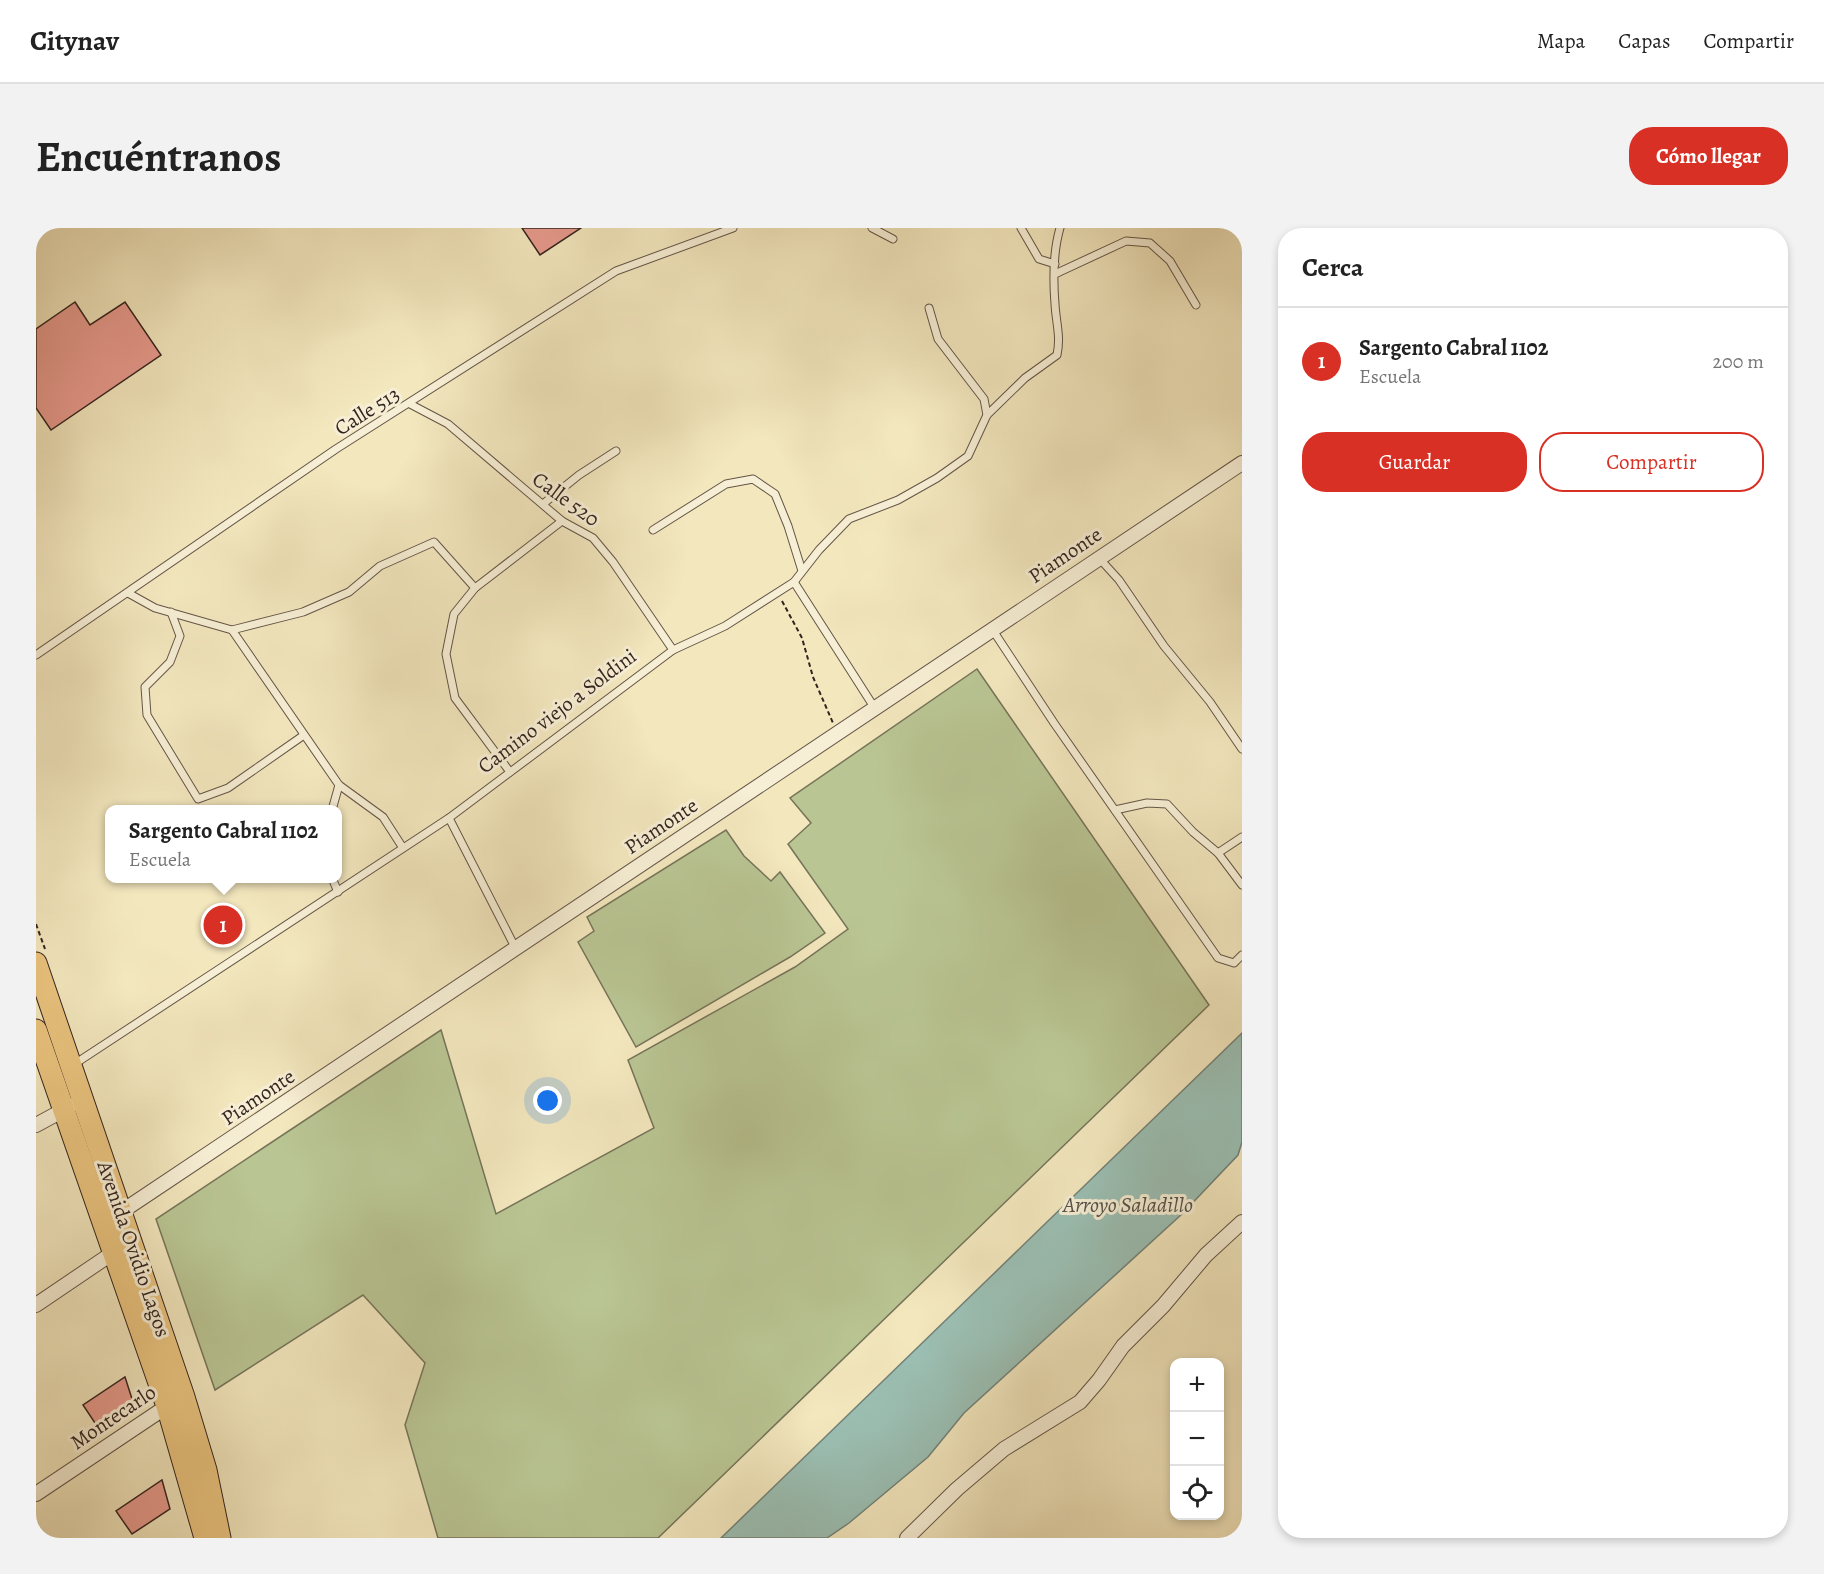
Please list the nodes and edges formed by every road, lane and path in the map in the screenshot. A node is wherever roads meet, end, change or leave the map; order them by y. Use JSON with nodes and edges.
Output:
{"nodes":[{"id":1,"x":733,"y":228,"type":"edge"},
{"id":2,"x":872,"y":228,"type":"edge"},
{"id":3,"x":1021,"y":228,"type":"edge"},
{"id":4,"x":1060,"y":228,"type":"edge"},
{"id":5,"x":893,"y":239,"type":"dead end"},
{"id":6,"x":1055,"y":264,"type":"junction"},
{"id":7,"x":1055,"y":274,"type":"junction"},
{"id":8,"x":1196,"y":305,"type":"dead end"},
{"id":9,"x":929,"y":308,"type":"dead end"},
{"id":10,"x":410,"y":404,"type":"junction"},
{"id":11,"x":987,"y":415,"type":"junction"},
{"id":12,"x":616,"y":451,"type":"dead end"},
{"id":13,"x":1242,"y":463,"type":"edge"},
{"id":14,"x":543,"y":504,"type":"junction"},
{"id":15,"x":562,"y":521,"type":"junction"},
{"id":16,"x":653,"y":530,"type":"dead end"},
{"id":17,"x":1099,"y":558,"type":"junction"},
{"id":18,"x":802,"y":572,"type":"junction"},
{"id":19,"x":794,"y":582,"type":"junction"},
{"id":20,"x":475,"y":588,"type":"junction"},
{"id":21,"x":128,"y":593,"type":"junction"},
{"id":22,"x":778,"y":594,"type":"junction"},
{"id":23,"x":171,"y":612,"type":"junction"},
{"id":24,"x":992,"y":629,"type":"junction"},
{"id":25,"x":232,"y":630,"type":"junction"},
{"id":26,"x":673,"y":650,"type":"junction"},
{"id":27,"x":36,"y":655,"type":"edge"},
{"id":28,"x":874,"y":707,"type":"junction"},
{"id":29,"x":838,"y":732,"type":"junction"},
{"id":30,"x":304,"y":735,"type":"junction"},
{"id":31,"x":1242,"y":749,"type":"edge"},
{"id":32,"x":510,"y":772,"type":"junction"},
{"id":33,"x":339,"y":785,"type":"junction"},
{"id":34,"x":333,"y":805,"type":"edge"},
{"id":35,"x":1114,"y":810,"type":"junction"},
{"id":36,"x":449,"y":818,"type":"junction"},
{"id":37,"x":1242,"y":837,"type":"edge"},
{"id":38,"x":403,"y":848,"type":"junction"},
{"id":39,"x":1218,"y":853,"type":"junction"},
{"id":40,"x":334,"y":883,"type":"edge"},
{"id":41,"x":1242,"y":885,"type":"edge"},
{"id":42,"x":338,"y":892,"type":"junction"},
{"id":43,"x":516,"y":949,"type":"junction"},
{"id":44,"x":1242,"y":955,"type":"edge"},
{"id":45,"x":36,"y":963,"type":"edge"},
{"id":46,"x":36,"y":1030,"type":"edge"},
{"id":47,"x":72,"y":1065,"type":"junction"},
{"id":48,"x":52,"y":1077,"type":"junction"},
{"id":49,"x":84,"y":1100,"type":"junction"},
{"id":50,"x":63,"y":1110,"type":"junction"},
{"id":51,"x":36,"y":1125,"type":"edge"},
{"id":52,"x":112,"y":1218,"type":"junction"},
{"id":53,"x":1242,"y":1222,"type":"edge"},
{"id":54,"x":131,"y":1240,"type":"junction"},
{"id":55,"x":113,"y":1253,"type":"junction"},
{"id":56,"x":36,"y":1305,"type":"edge"},
{"id":57,"x":176,"y":1402,"type":"junction"},
{"id":58,"x":36,"y":1494,"type":"edge"},
{"id":59,"x":205,"y":1538,"type":"edge"},
{"id":60,"x":220,"y":1538,"type":"edge"},
{"id":61,"x":907,"y":1538,"type":"edge"}],
"edges":[{"from":1,"to":10,"type":"lane","name":"Calle 513"},
{"from":2,"to":5,"type":"lane"},
{"from":3,"to":6,"type":"lane"},
{"from":4,"to":6,"type":"lane"},
{"from":6,"to":7,"type":"lane"},
{"from":7,"to":8,"type":"lane"},
{"from":7,"to":11,"type":"lane","name":"Camino viejo a Soldini"},
{"from":9,"to":11,"type":"lane"},
{"from":10,"to":14,"type":"lane","name":"Calle 520"},
{"from":10,"to":21,"type":"lane","name":"Calle 513"},
{"from":11,"to":18,"type":"lane","name":"Camino viejo a Soldini"},
{"from":12,"to":14,"type":"lane"},
{"from":13,"to":17,"type":"street","name":"Piamonte"},
{"from":14,"to":15,"type":"lane","name":"Calle 520"},
{"from":15,"to":20,"type":"lane"},
{"from":15,"to":26,"type":"lane","name":"Calle 520"},
{"from":16,"to":18,"type":"lane"},
{"from":17,"to":24,"type":"street","name":"Piamonte"},
{"from":17,"to":31,"type":"lane"},
{"from":18,"to":19,"type":"lane","name":"Camino viejo a Soldini"},
{"from":19,"to":22,"type":"lane","name":"Camino viejo a Soldini"},
{"from":19,"to":28,"type":"lane"},
{"from":20,"to":25,"type":"lane"},
{"from":20,"to":32,"type":"lane"},
{"from":21,"to":23,"type":"lane"},
{"from":21,"to":27,"type":"lane","name":"Calle 513"},
{"from":22,"to":26,"type":"lane","name":"Camino viejo a Soldini"},
{"from":22,"to":29,"type":"path"},
{"from":23,"to":25,"type":"lane"},
{"from":23,"to":30,"type":"lane"},
{"from":24,"to":28,"type":"street","name":"Piamonte"},
{"from":24,"to":35,"type":"lane"},
{"from":25,"to":30,"type":"lane"},
{"from":26,"to":32,"type":"lane","name":"Camino viejo a Soldini"},
{"from":28,"to":29,"type":"street","name":"Piamonte"},
{"from":29,"to":43,"type":"street","name":"Piamonte"},
{"from":30,"to":33,"type":"lane"},
{"from":32,"to":36,"type":"lane","name":"Camino viejo a Soldini"},
{"from":33,"to":34,"type":"lane"},
{"from":33,"to":38,"type":"lane"},
{"from":35,"to":39,"type":"lane"},
{"from":35,"to":44,"type":"lane"},
{"from":36,"to":38,"type":"lane","name":"Camino viejo a Soldini"},
{"from":36,"to":43,"type":"lane"},
{"from":37,"to":39,"type":"lane"},
{"from":38,"to":42,"type":"lane","name":"Camino viejo a Soldini"},
{"from":39,"to":41,"type":"lane"},
{"from":40,"to":42,"type":"lane"},
{"from":42,"to":47,"type":"lane","name":"Camino viejo a Soldini"},
{"from":43,"to":52,"type":"street","name":"Piamonte"},
{"from":45,"to":47,"type":"main road","name":"Avenida Ovidio Lagos"},
{"from":46,"to":48,"type":"main road","name":"Avenida Ovidio Lagos"},
{"from":47,"to":48,"type":"lane","name":"Camino viejo a Soldini"},
{"from":47,"to":49,"type":"main road","name":"Avenida Ovidio Lagos"},
{"from":48,"to":50,"type":"main road","name":"Avenida Ovidio Lagos"},
{"from":49,"to":50,"type":"street"},
{"from":49,"to":52,"type":"main road","name":"Avenida Ovidio Lagos"},
{"from":50,"to":51,"type":"street"},
{"from":50,"to":52,"type":"main road","name":"Avenida Ovidio Lagos"},
{"from":52,"to":54,"type":"main road","name":"Avenida Ovidio Lagos"},
{"from":52,"to":55,"type":"main road","name":"Avenida Ovidio Lagos"},
{"from":53,"to":61,"type":"street"},
{"from":54,"to":55,"type":"street"},
{"from":54,"to":57,"type":"main road","name":"Avenida Ovidio Lagos"},
{"from":55,"to":56,"type":"street"},
{"from":55,"to":57,"type":"main road","name":"Avenida Ovidio Lagos"},
{"from":57,"to":58,"type":"street","name":"Montecarlo"},
{"from":57,"to":59,"type":"main road","name":"Avenida Ovidio Lagos"},
{"from":57,"to":60,"type":"main road","name":"Avenida Ovidio Lagos"}]}
